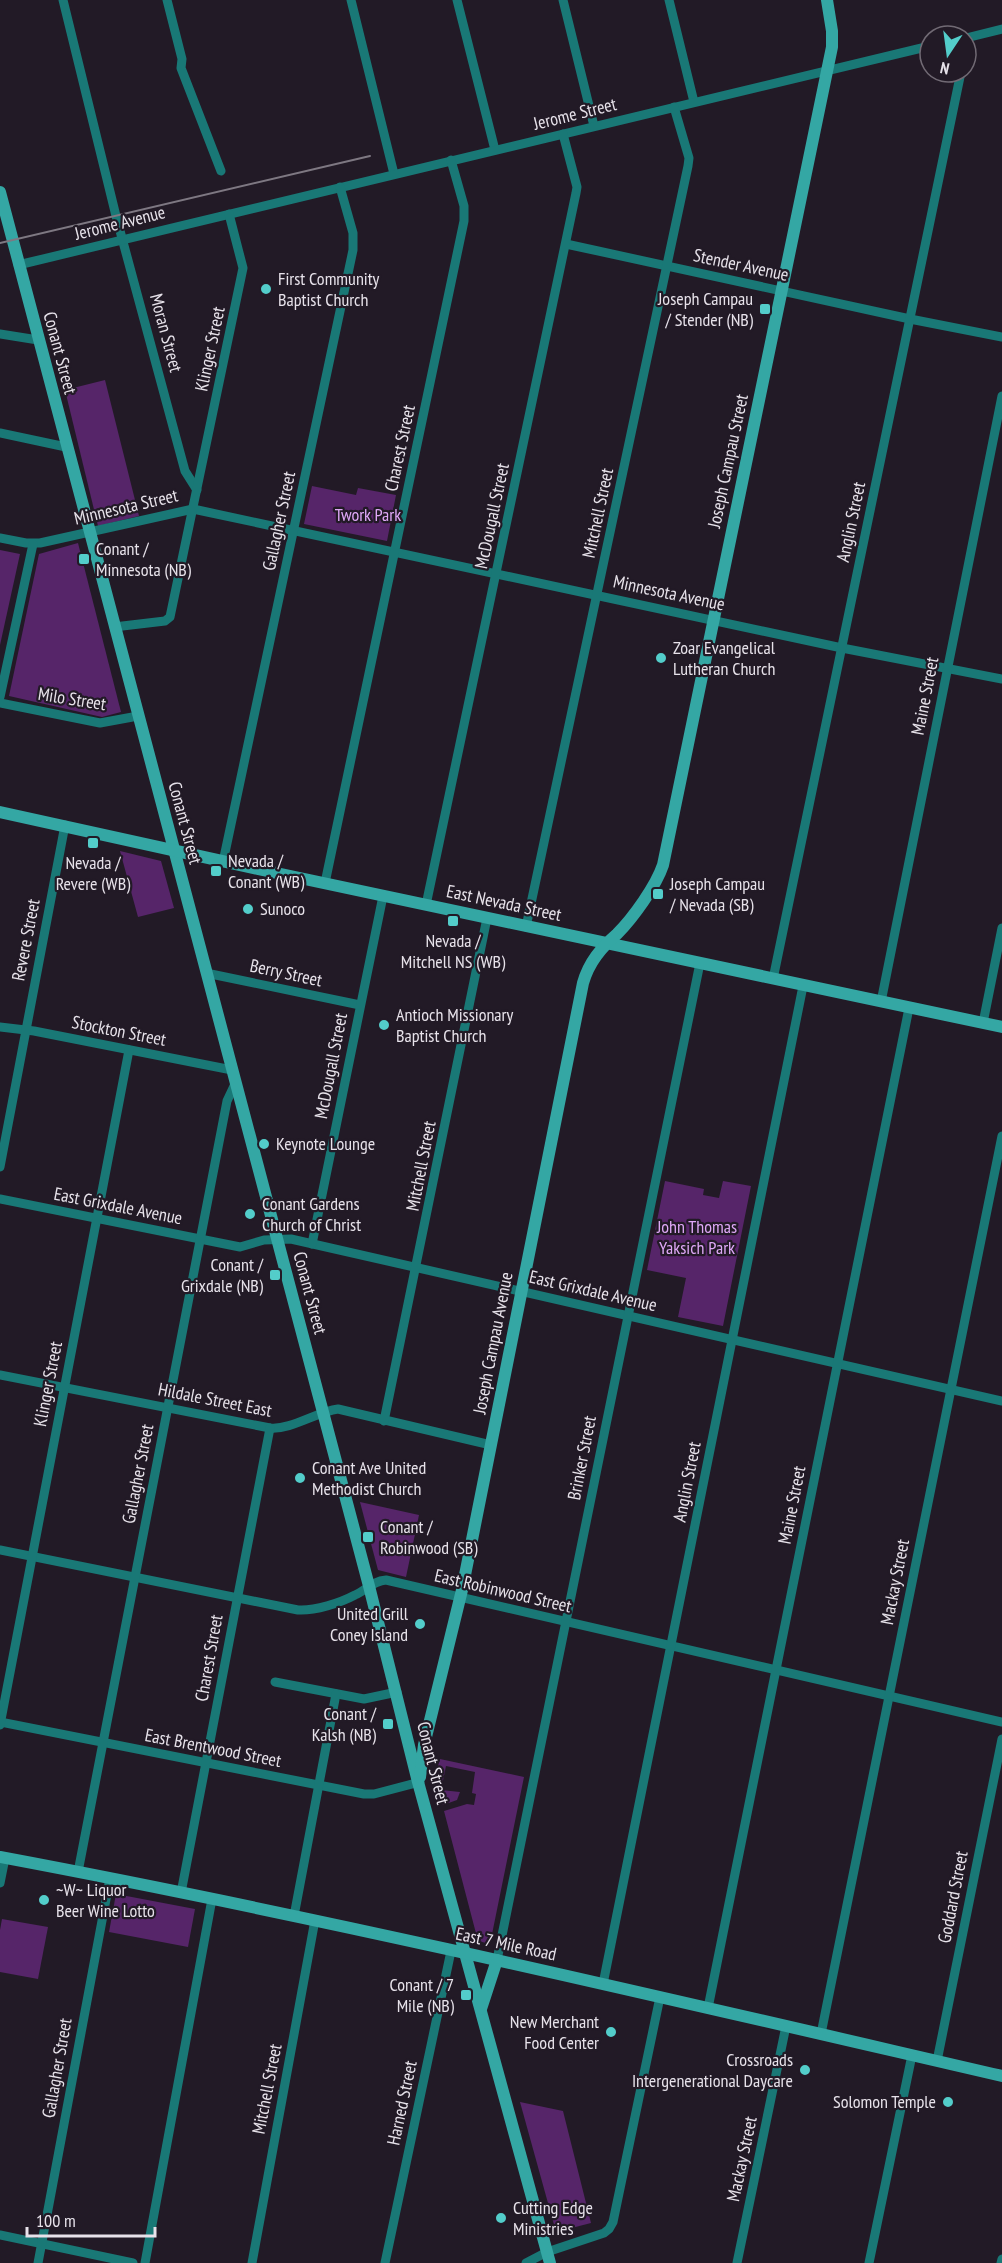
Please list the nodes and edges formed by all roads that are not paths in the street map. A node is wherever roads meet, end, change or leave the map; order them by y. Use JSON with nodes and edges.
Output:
{"nodes":[{"id":1,"x":63,"y":0,"type":"edge"},
{"id":2,"x":167,"y":0,"type":"edge"},
{"id":3,"x":351,"y":0,"type":"edge"},
{"id":4,"x":457,"y":0,"type":"edge"},
{"id":5,"x":563,"y":0,"type":"edge"},
{"id":6,"x":669,"y":0,"type":"edge"},
{"id":7,"x":827,"y":0,"type":"edge"},
{"id":8,"x":1002,"y":29,"type":"edge"},
{"id":9,"x":978,"y":37,"type":"edge"},
{"id":10,"x":918,"y":49,"type":"edge"},
{"id":11,"x":827,"y":71,"type":"junction"},
{"id":12,"x":959,"y":84,"type":"edge"},
{"id":13,"x":694,"y":102,"type":"junction"},
{"id":14,"x":674,"y":107,"type":"junction"},
{"id":15,"x":594,"y":126,"type":"junction"},
{"id":16,"x":563,"y":134,"type":"junction"},
{"id":17,"x":495,"y":150,"type":"junction"},
{"id":18,"x":451,"y":160,"type":"junction"},
{"id":19,"x":221,"y":171,"type":"dead end"},
{"id":20,"x":394,"y":174,"type":"junction"},
{"id":21,"x":340,"y":187,"type":"junction"},
{"id":22,"x":0,"y":192,"type":"edge"},
{"id":23,"x":229,"y":214,"type":"junction"},
{"id":24,"x":123,"y":240,"type":"junction"},
{"id":25,"x":566,"y":244,"type":"junction"},
{"id":26,"x":18,"y":265,"type":"junction"},
{"id":27,"x":667,"y":266,"type":"junction"},
{"id":28,"x":782,"y":290,"type":"junction"},
{"id":29,"x":910,"y":319,"type":"junction"},
{"id":30,"x":0,"y":334,"type":"edge"},
{"id":31,"x":1002,"y":337,"type":"edge"},
{"id":32,"x":38,"y":340,"type":"junction"},
{"id":33,"x":1002,"y":396,"type":"edge"},
{"id":34,"x":0,"y":433,"type":"edge"},
{"id":35,"x":66,"y":447,"type":"junction"},
{"id":36,"x":197,"y":490,"type":"junction"},
{"id":37,"x":193,"y":509,"type":"junction"},
{"id":38,"x":294,"y":530,"type":"junction"},
{"id":39,"x":89,"y":532,"type":"junction"},
{"id":40,"x":0,"y":538,"type":"edge"},
{"id":41,"x":33,"y":544,"type":"junction"},
{"id":42,"x":395,"y":552,"type":"junction"},
{"id":43,"x":496,"y":574,"type":"junction"},
{"id":44,"x":598,"y":594,"type":"junction"},
{"id":45,"x":714,"y":619,"type":"junction"},
{"id":46,"x":114,"y":627,"type":"junction"},
{"id":47,"x":842,"y":648,"type":"junction"},
{"id":48,"x":948,"y":669,"type":"junction"},
{"id":49,"x":1002,"y":679,"type":"edge"},
{"id":50,"x":0,"y":697,"type":"edge"},
{"id":51,"x":0,"y":703,"type":"edge"},
{"id":52,"x":138,"y":716,"type":"junction"},
{"id":53,"x":0,"y":812,"type":"edge"},
{"id":54,"x":65,"y":825,"type":"junction"},
{"id":55,"x":174,"y":850,"type":"junction"},
{"id":56,"x":223,"y":862,"type":"junction"},
{"id":57,"x":325,"y":884,"type":"junction"},
{"id":58,"x":383,"y":896,"type":"junction"},
{"id":59,"x":426,"y":905,"type":"junction"},
{"id":60,"x":488,"y":918,"type":"junction"},
{"id":61,"x":629,"y":920,"type":"joint"},
{"id":62,"x":526,"y":927,"type":"junction"},
{"id":63,"x":1002,"y":928,"type":"edge"},
{"id":64,"x":606,"y":943,"type":"junction"},
{"id":65,"x":700,"y":963,"type":"junction"},
{"id":66,"x":206,"y":972,"type":"junction"},
{"id":67,"x":773,"y":979,"type":"junction"},
{"id":68,"x":803,"y":986,"type":"junction"},
{"id":69,"x":881,"y":1002,"type":"junction"},
{"id":70,"x":360,"y":1005,"type":"junction"},
{"id":71,"x":909,"y":1008,"type":"junction"},
{"id":72,"x":983,"y":1023,"type":"junction"},
{"id":73,"x":0,"y":1027,"type":"edge"},
{"id":74,"x":1002,"y":1027,"type":"edge"},
{"id":75,"x":26,"y":1030,"type":"junction"},
{"id":76,"x":129,"y":1050,"type":"junction"},
{"id":77,"x":232,"y":1070,"type":"junction"},
{"id":78,"x":236,"y":1084,"type":"junction"},
{"id":79,"x":1002,"y":1136,"type":"edge"},
{"id":80,"x":0,"y":1167,"type":"edge"},
{"id":81,"x":0,"y":1199,"type":"edge"},
{"id":82,"x":97,"y":1219,"type":"junction"},
{"id":83,"x":199,"y":1239,"type":"junction"},
{"id":84,"x":277,"y":1239,"type":"junction"},
{"id":85,"x":312,"y":1244,"type":"junction"},
{"id":86,"x":417,"y":1268,"type":"junction"},
{"id":87,"x":522,"y":1292,"type":"junction"},
{"id":88,"x":627,"y":1316,"type":"junction"},
{"id":89,"x":732,"y":1340,"type":"junction"},
{"id":90,"x":837,"y":1364,"type":"junction"},
{"id":91,"x":0,"y":1375,"type":"edge"},
{"id":92,"x":65,"y":1388,"type":"junction"},
{"id":93,"x":951,"y":1390,"type":"junction"},
{"id":94,"x":1002,"y":1401,"type":"edge"},
{"id":95,"x":167,"y":1408,"type":"junction"},
{"id":96,"x":323,"y":1411,"type":"junction"},
{"id":97,"x":386,"y":1421,"type":"junction"},
{"id":98,"x":270,"y":1428,"type":"junction"},
{"id":99,"x":491,"y":1444,"type":"junction"},
{"id":100,"x":0,"y":1550,"type":"edge"},
{"id":101,"x":32,"y":1556,"type":"junction"},
{"id":102,"x":135,"y":1577,"type":"junction"},
{"id":103,"x":369,"y":1586,"type":"junction"},
{"id":104,"x":237,"y":1597,"type":"junction"},
{"id":105,"x":460,"y":1598,"type":"junction"},
{"id":106,"x":566,"y":1622,"type":"junction"},
{"id":107,"x":670,"y":1646,"type":"junction"},
{"id":108,"x":776,"y":1670,"type":"junction"},
{"id":109,"x":275,"y":1682,"type":"dead end"},
{"id":110,"x":397,"y":1692,"type":"junction"},
{"id":111,"x":336,"y":1694,"type":"junction"},
{"id":112,"x":889,"y":1696,"type":"junction"},
{"id":113,"x":1002,"y":1722,"type":"edge"},
{"id":114,"x":0,"y":1723,"type":"edge"},
{"id":115,"x":1002,"y":1739,"type":"edge"},
{"id":116,"x":103,"y":1742,"type":"junction"},
{"id":117,"x":206,"y":1763,"type":"junction"},
{"id":118,"x":419,"y":1784,"type":"junction"},
{"id":119,"x":318,"y":1785,"type":"junction"},
{"id":120,"x":2,"y":1857,"type":"edge"},
{"id":121,"x":78,"y":1872,"type":"junction"},
{"id":122,"x":110,"y":1878,"type":"junction"},
{"id":123,"x":0,"y":1883,"type":"edge"},
{"id":124,"x":181,"y":1893,"type":"junction"},
{"id":125,"x":212,"y":1899,"type":"junction"},
{"id":126,"x":294,"y":1916,"type":"junction"},
{"id":127,"x":315,"y":1920,"type":"junction"},
{"id":128,"x":451,"y":1951,"type":"junction"},
{"id":129,"x":466,"y":1954,"type":"junction"},
{"id":130,"x":497,"y":1960,"type":"junction"},
{"id":131,"x":603,"y":1984,"type":"junction"},
{"id":132,"x":660,"y":1997,"type":"junction"},
{"id":133,"x":708,"y":2008,"type":"junction"},
{"id":134,"x":482,"y":2009,"type":"junction"},
{"id":135,"x":786,"y":2026,"type":"junction"},
{"id":136,"x":821,"y":2034,"type":"junction"},
{"id":137,"x":912,"y":2055,"type":"junction"},
{"id":138,"x":937,"y":2061,"type":"junction"},
{"id":139,"x":1002,"y":2076,"type":"edge"},
{"id":140,"x":0,"y":2235,"type":"edge"},
{"id":141,"x":42,"y":2244,"type":"junction"},
{"id":142,"x":549,"y":2258,"type":"edge"},
{"id":143,"x":1002,"y":2259,"type":"edge"},
{"id":144,"x":38,"y":2263,"type":"edge"},
{"id":145,"x":133,"y":2263,"type":"edge"},
{"id":146,"x":145,"y":2263,"type":"edge"},
{"id":147,"x":252,"y":2263,"type":"edge"},
{"id":148,"x":385,"y":2263,"type":"edge"},
{"id":149,"x":526,"y":2263,"type":"edge"},
{"id":150,"x":737,"y":2263,"type":"edge"},
{"id":151,"x":869,"y":2263,"type":"edge"},
{"id":152,"x":1001,"y":2263,"type":"edge"}],
"edges":[{"from":1,"to":24,"type":"street","name":"Moran Street"},
{"from":2,"to":19,"type":"street"},
{"from":3,"to":20,"type":"street"},
{"from":4,"to":17,"type":"street"},
{"from":5,"to":15,"type":"street"},
{"from":6,"to":13,"type":"street"},
{"from":7,"to":11,"type":"street","name":"Joseph Campau Street"},
{"from":8,"to":9,"type":"street"},
{"from":10,"to":11,"type":"street","name":"Jerome Street"},
{"from":11,"to":13,"type":"street","name":"Jerome Street"},
{"from":11,"to":28,"type":"street","name":"Joseph Campau Street"},
{"from":12,"to":29,"type":"street","name":"Anglin Street"},
{"from":13,"to":14,"type":"street","name":"Jerome Street"},
{"from":14,"to":15,"type":"street","name":"Jerome Street"},
{"from":14,"to":27,"type":"street","name":"Mitchell Street"},
{"from":15,"to":16,"type":"street","name":"Jerome Street"},
{"from":16,"to":17,"type":"street","name":"Jerome Street"},
{"from":16,"to":25,"type":"street","name":"McDougall Street"},
{"from":17,"to":18,"type":"street","name":"Jerome Street"},
{"from":18,"to":20,"type":"street","name":"Jerome Street"},
{"from":18,"to":42,"type":"street","name":"Charest Street"},
{"from":20,"to":21,"type":"street","name":"Jerome Street"},
{"from":21,"to":23,"type":"street","name":"Jerome Street"},
{"from":21,"to":38,"type":"street","name":"Gallagher Street"},
{"from":22,"to":26,"type":"street","name":"Conant Street"},
{"from":23,"to":24,"type":"street","name":"Jerome Avenue"},
{"from":23,"to":36,"type":"street","name":"Klinger Street"},
{"from":24,"to":26,"type":"street","name":"Jerome Avenue"},
{"from":24,"to":36,"type":"street","name":"Moran Street"},
{"from":25,"to":27,"type":"street","name":"Stender Avenue"},
{"from":25,"to":43,"type":"street","name":"McDougall Street"},
{"from":26,"to":32,"type":"street","name":"Conant Street"},
{"from":27,"to":28,"type":"street","name":"Stender Avenue"},
{"from":27,"to":44,"type":"street","name":"Mitchell Street"},
{"from":28,"to":29,"type":"street","name":"Stender Avenue"},
{"from":28,"to":45,"type":"street","name":"Joseph Campau Street"},
{"from":29,"to":31,"type":"street","name":"Stender Avenue"},
{"from":29,"to":47,"type":"street","name":"Anglin Street"},
{"from":30,"to":32,"type":"street"},
{"from":32,"to":35,"type":"street","name":"Conant Street"},
{"from":33,"to":48,"type":"street","name":"Maine Street"},
{"from":34,"to":35,"type":"street"},
{"from":35,"to":39,"type":"street","name":"Conant Street"},
{"from":36,"to":37,"type":"street"},
{"from":37,"to":38,"type":"street","name":"Minnesota Street"},
{"from":37,"to":39,"type":"street","name":"Minnesota Street"},
{"from":37,"to":46,"type":"street"},
{"from":38,"to":42,"type":"street","name":"Minnesota Avenue"},
{"from":38,"to":56,"type":"street","name":"Gallagher Street"},
{"from":39,"to":41,"type":"street","name":"Minnesota Street"},
{"from":39,"to":46,"type":"street","name":"Conant Street"},
{"from":40,"to":41,"type":"street","name":"Minnesota Street"},
{"from":41,"to":50,"type":"street"},
{"from":42,"to":43,"type":"street","name":"Minnesota Avenue"},
{"from":42,"to":57,"type":"street","name":"Charest Street"},
{"from":43,"to":44,"type":"street","name":"Minnesota Avenue"},
{"from":43,"to":59,"type":"street","name":"McDougall Street"},
{"from":44,"to":45,"type":"street","name":"Minnesota Avenue"},
{"from":44,"to":62,"type":"street","name":"Mitchell Street"},
{"from":45,"to":47,"type":"street","name":"Minnesota Avenue"},
{"from":45,"to":61,"type":"street","name":"Joseph Campau Street"},
{"from":46,"to":52,"type":"street","name":"Conant Street"},
{"from":47,"to":48,"type":"street","name":"Minnesota Avenue"},
{"from":47,"to":67,"type":"street","name":"Anglin Street"},
{"from":48,"to":49,"type":"street","name":"Minnesota Avenue"},
{"from":48,"to":69,"type":"street","name":"Maine Street"},
{"from":51,"to":52,"type":"street","name":"Milo Street"},
{"from":52,"to":55,"type":"street","name":"Conant Street"},
{"from":53,"to":54,"type":"street","name":"East Nevada Street"},
{"from":54,"to":55,"type":"street","name":"East Nevada Street"},
{"from":54,"to":75,"type":"street","name":"Revere Street"},
{"from":55,"to":56,"type":"street","name":"East Nevada Street"},
{"from":55,"to":66,"type":"street","name":"Conant Street"},
{"from":56,"to":57,"type":"street","name":"East Nevada Street"},
{"from":57,"to":58,"type":"street","name":"East Nevada Street"},
{"from":58,"to":59,"type":"street","name":"East Nevada Street"},
{"from":58,"to":70,"type":"street","name":"McDougall Street"},
{"from":59,"to":60,"type":"street","name":"East Nevada Street"},
{"from":60,"to":62,"type":"street","name":"East Nevada Street"},
{"from":60,"to":86,"type":"street","name":"Mitchell Street"},
{"from":61,"to":64,"type":"street","name":"Joseph Campau Avenue"},
{"from":62,"to":64,"type":"street","name":"East Nevada Street"},
{"from":63,"to":72,"type":"street"},
{"from":64,"to":65,"type":"street","name":"East Nevada Street"},
{"from":64,"to":87,"type":"street","name":"Joseph Campau Avenue"},
{"from":65,"to":67,"type":"street","name":"East Nevada Street"},
{"from":65,"to":88,"type":"street","name":"Brinker Street"},
{"from":66,"to":70,"type":"street","name":"Berry Street"},
{"from":66,"to":77,"type":"street","name":"Conant Street"},
{"from":67,"to":68,"type":"street","name":"East Nevada Street"},
{"from":68,"to":69,"type":"street","name":"East Nevada Street"},
{"from":68,"to":89,"type":"street","name":"Anglin Street"},
{"from":69,"to":71,"type":"street","name":"East Nevada Street"},
{"from":70,"to":85,"type":"street","name":"McDougall Street"},
{"from":71,"to":72,"type":"street","name":"East Nevada Street"},
{"from":71,"to":90,"type":"street","name":"Maine Street"},
{"from":72,"to":74,"type":"street","name":"East Nevada Street"},
{"from":73,"to":75,"type":"street","name":"Stockton Street"},
{"from":75,"to":76,"type":"street","name":"Stockton Street"},
{"from":75,"to":80,"type":"street","name":"Revere Street"},
{"from":76,"to":77,"type":"street","name":"Stockton Street"},
{"from":76,"to":82,"type":"street","name":"Klinger Street"},
{"from":77,"to":78,"type":"street","name":"Conant Street"},
{"from":78,"to":83,"type":"street","name":"Gallagher Street"},
{"from":78,"to":84,"type":"street","name":"Conant Street"},
{"from":79,"to":93,"type":"street","name":"Mackay Street"},
{"from":81,"to":82,"type":"street","name":"East Grixdale Avenue"},
{"from":82,"to":83,"type":"street","name":"East Grixdale Avenue"},
{"from":82,"to":92,"type":"street","name":"Klinger Street"},
{"from":83,"to":84,"type":"street","name":"East Grixdale Avenue"},
{"from":83,"to":95,"type":"street","name":"Gallagher Street"},
{"from":84,"to":85,"type":"street","name":"East Grixdale Avenue"},
{"from":84,"to":96,"type":"street","name":"Conant Street"},
{"from":85,"to":86,"type":"street","name":"East Grixdale Avenue"},
{"from":86,"to":87,"type":"street","name":"East Grixdale Avenue"},
{"from":86,"to":97,"type":"street","name":"Mitchell Street"},
{"from":87,"to":88,"type":"street","name":"East Grixdale Avenue"},
{"from":87,"to":99,"type":"street","name":"Joseph Campau Avenue"},
{"from":88,"to":89,"type":"street","name":"East Grixdale Avenue"},
{"from":88,"to":106,"type":"street","name":"Brinker Street"},
{"from":89,"to":90,"type":"street","name":"East Grixdale Avenue"},
{"from":89,"to":107,"type":"street","name":"Anglin Street"},
{"from":90,"to":93,"type":"street","name":"East Grixdale Avenue"},
{"from":90,"to":108,"type":"street","name":"Maine Street"},
{"from":91,"to":92,"type":"street","name":"Hildale Street East"},
{"from":92,"to":95,"type":"street","name":"Hildale Street East"},
{"from":92,"to":101,"type":"street","name":"Klinger Street"},
{"from":93,"to":94,"type":"street","name":"East Grixdale Avenue"},
{"from":93,"to":112,"type":"street","name":"Mackay Street"},
{"from":95,"to":98,"type":"street","name":"Hildale Street East"},
{"from":95,"to":102,"type":"street","name":"Gallagher Street"},
{"from":96,"to":97,"type":"street","name":"Hildale Street East"},
{"from":96,"to":98,"type":"street","name":"Hildale Street East"},
{"from":96,"to":103,"type":"street","name":"Conant Street"},
{"from":97,"to":99,"type":"street","name":"Hildale Street East"},
{"from":98,"to":104,"type":"street","name":"Charest Street"},
{"from":99,"to":105,"type":"street","name":"Joseph Campau Avenue"},
{"from":100,"to":101,"type":"street","name":"East Robinwood Street"},
{"from":101,"to":102,"type":"street","name":"East Robinwood Street"},
{"from":101,"to":114,"type":"street","name":"Klinger Street"},
{"from":102,"to":104,"type":"street","name":"East Robinwood Street"},
{"from":102,"to":116,"type":"street","name":"Gallagher Street"},
{"from":103,"to":104,"type":"street","name":"East Robinwood Street"},
{"from":103,"to":105,"type":"street","name":"East Robinwood Street"},
{"from":103,"to":110,"type":"street","name":"Conant Street"},
{"from":104,"to":117,"type":"street","name":"Charest Street"},
{"from":105,"to":106,"type":"street","name":"East Robinwood Street"},
{"from":105,"to":118,"type":"street","name":"Joseph Campau Avenue"},
{"from":106,"to":107,"type":"street","name":"East Robinwood Street"},
{"from":106,"to":130,"type":"street","name":"Brinker Street"},
{"from":107,"to":108,"type":"street","name":"East Robinwood Street"},
{"from":107,"to":131,"type":"street","name":"Anglin Street"},
{"from":108,"to":112,"type":"street","name":"East Robinwood Street"},
{"from":108,"to":133,"type":"street","name":"Maine Street"},
{"from":109,"to":111,"type":"street"},
{"from":110,"to":111,"type":"street"},
{"from":110,"to":118,"type":"street","name":"Conant Street"},
{"from":111,"to":119,"type":"street"},
{"from":112,"to":113,"type":"street","name":"East Robinwood Street"},
{"from":112,"to":136,"type":"street","name":"Mackay Street"},
{"from":114,"to":116,"type":"street","name":"East Brentwood Street"},
{"from":115,"to":138,"type":"street","name":"Goddard Street"},
{"from":116,"to":117,"type":"street","name":"East Brentwood Street"},
{"from":116,"to":121,"type":"street","name":"Gallagher Street"},
{"from":117,"to":119,"type":"street","name":"East Brentwood Street"},
{"from":117,"to":124,"type":"street","name":"Charest Street"},
{"from":118,"to":119,"type":"street","name":"East Brentwood Street"},
{"from":118,"to":129,"type":"street","name":"Conant Street"},
{"from":119,"to":126,"type":"street"},
{"from":120,"to":121,"type":"street","name":"East 7 Mile Road"},
{"from":120,"to":123,"type":"street"},
{"from":121,"to":122,"type":"street","name":"East 7 Mile Road"},
{"from":122,"to":124,"type":"street","name":"East 7 Mile Road"},
{"from":122,"to":141,"type":"street","name":"Gallagher Street"},
{"from":124,"to":125,"type":"street","name":"East 7 Mile Road"},
{"from":125,"to":126,"type":"street","name":"East 7 Mile Road"},
{"from":125,"to":146,"type":"street"},
{"from":126,"to":127,"type":"street","name":"East 7 Mile Road"},
{"from":127,"to":128,"type":"street","name":"East 7 Mile Road"},
{"from":127,"to":147,"type":"street","name":"Mitchell Street"},
{"from":128,"to":129,"type":"street","name":"East 7 Mile Road"},
{"from":128,"to":148,"type":"street","name":"Harned Street"},
{"from":129,"to":130,"type":"street","name":"East 7 Mile Road"},
{"from":129,"to":134,"type":"street","name":"Conant Street"},
{"from":130,"to":131,"type":"street","name":"East 7 Mile Road"},
{"from":130,"to":134,"type":"street"},
{"from":131,"to":132,"type":"street","name":"East 7 Mile Road"},
{"from":132,"to":133,"type":"street","name":"East 7 Mile Road"},
{"from":132,"to":142,"type":"street"},
{"from":133,"to":135,"type":"street","name":"East 7 Mile Road"},
{"from":134,"to":142,"type":"street","name":"Conant Street"},
{"from":135,"to":136,"type":"street","name":"East 7 Mile Road"},
{"from":135,"to":150,"type":"street","name":"Mackay Street"},
{"from":136,"to":137,"type":"street","name":"East 7 Mile Road"},
{"from":137,"to":138,"type":"street","name":"East 7 Mile Road"},
{"from":137,"to":151,"type":"street"},
{"from":138,"to":139,"type":"street","name":"East 7 Mile Road"},
{"from":140,"to":141,"type":"street"},
{"from":141,"to":144,"type":"street","name":"Gallagher Street"},
{"from":141,"to":145,"type":"street"},
{"from":142,"to":149,"type":"street"},
{"from":143,"to":152,"type":"street"}]}
